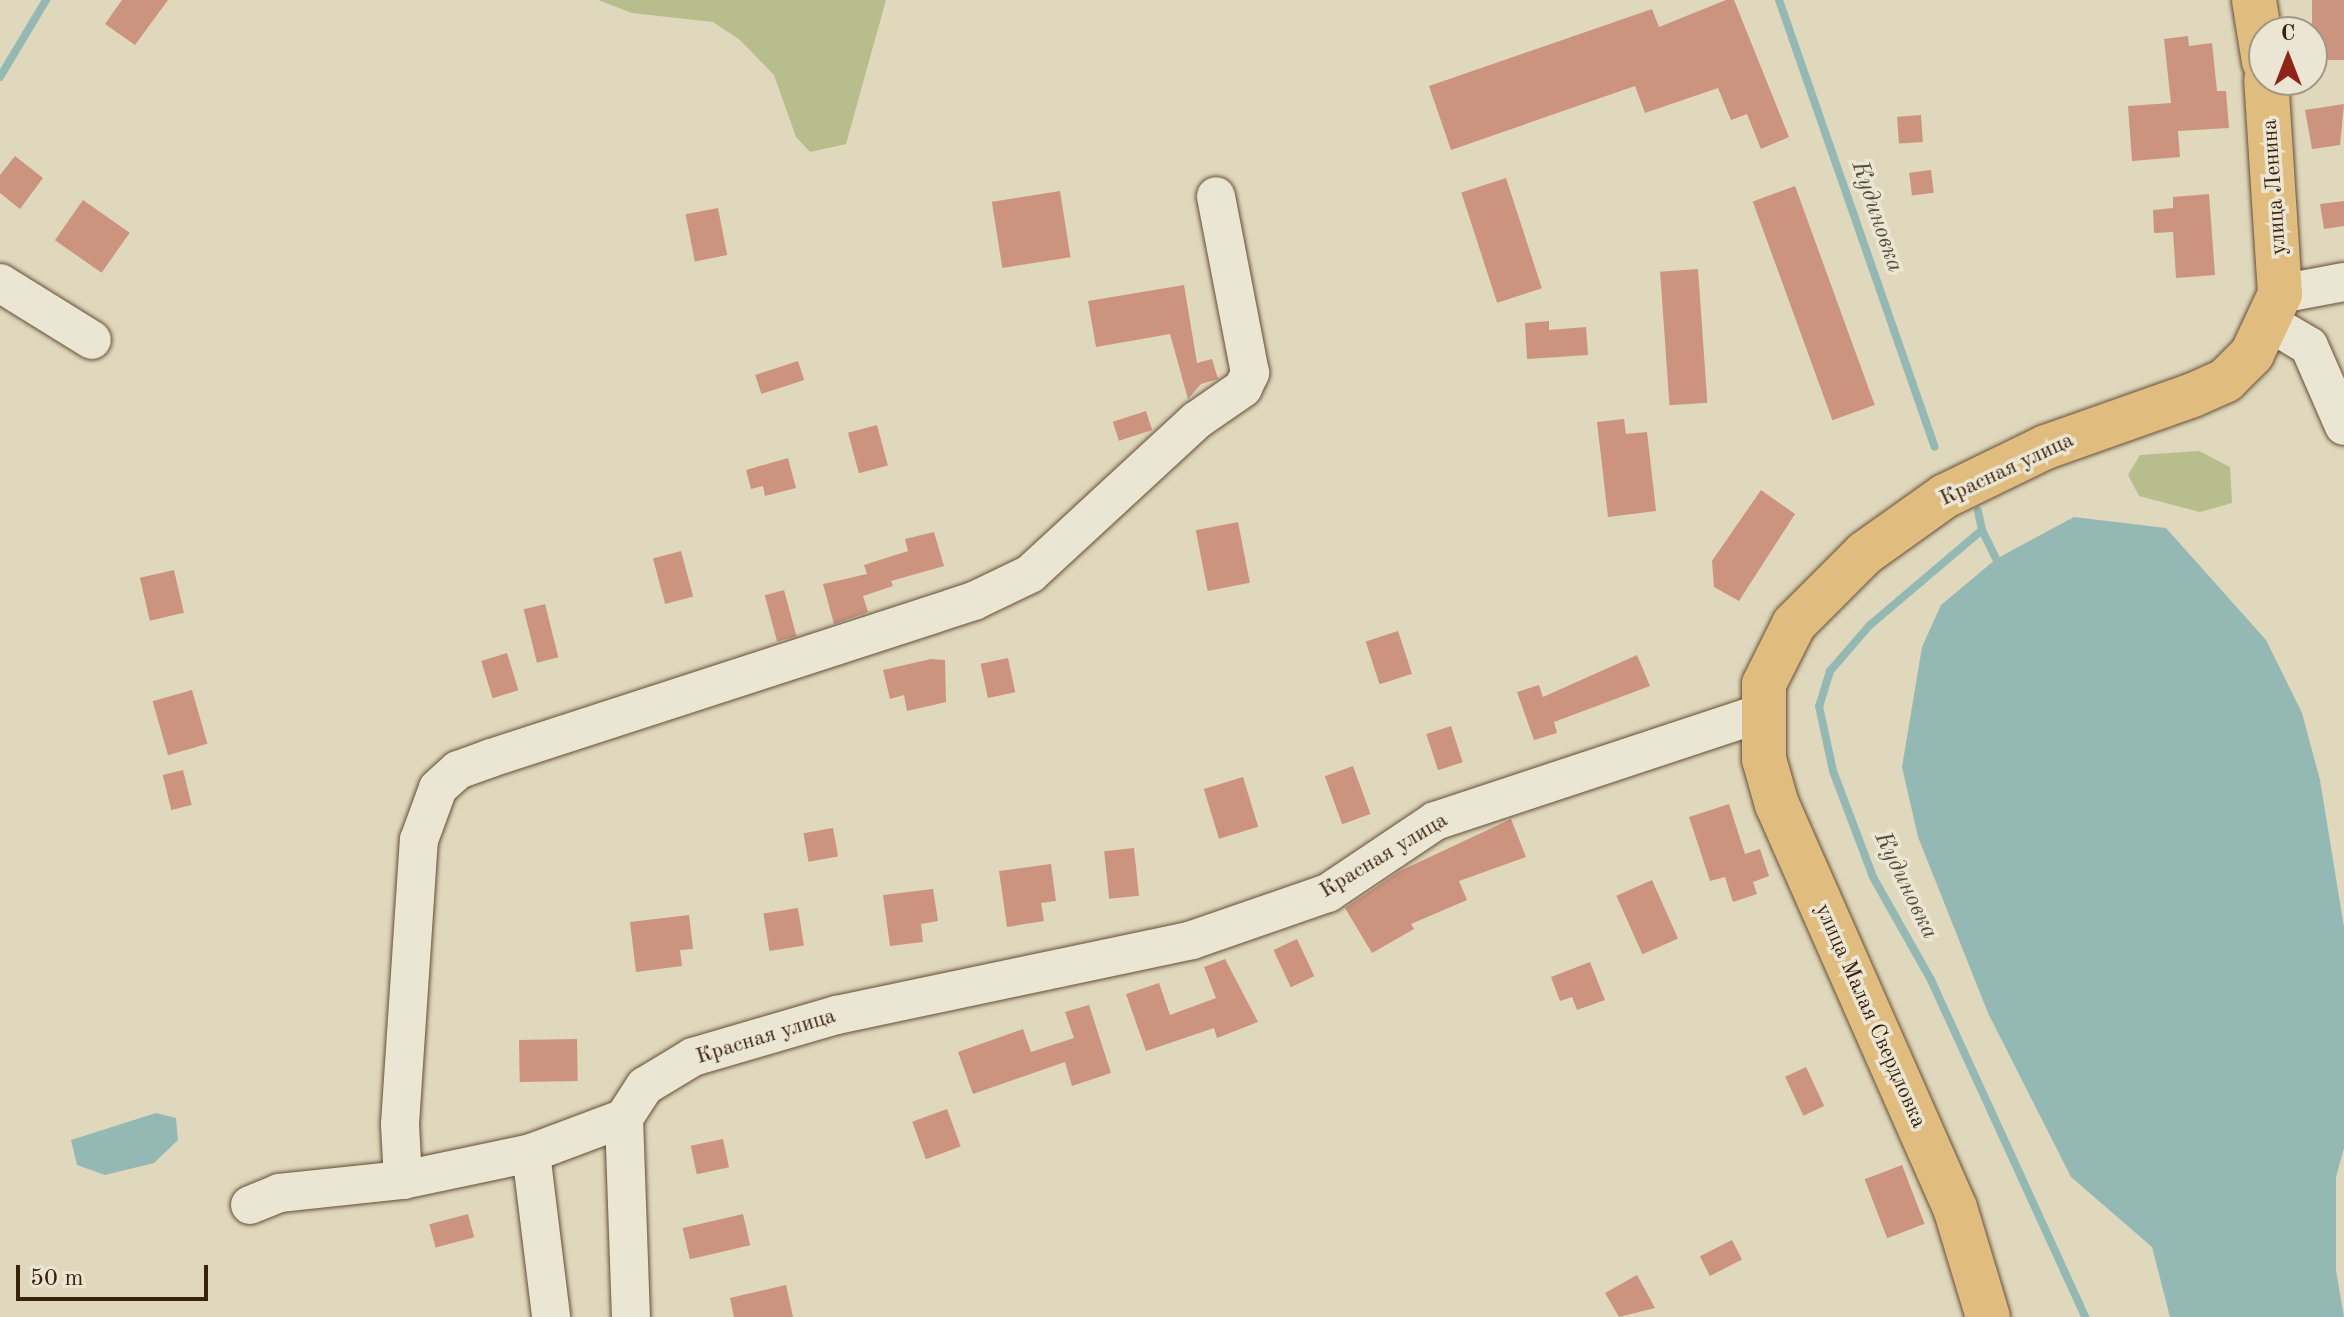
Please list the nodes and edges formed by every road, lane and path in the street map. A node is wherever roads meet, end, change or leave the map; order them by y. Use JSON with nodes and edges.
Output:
{"nodes":[{"id":1,"x":2267,"y":96,"type":"edge"},
{"id":2,"x":1216,"y":196,"type":"dead end"},
{"id":3,"x":2344,"y":282,"type":"edge"},
{"id":4,"x":0,"y":283,"type":"edge"},
{"id":5,"x":2275,"y":308,"type":"junction"},
{"id":6,"x":92,"y":340,"type":"dead end"},
{"id":7,"x":2344,"y":426,"type":"edge"},
{"id":8,"x":1761,"y":713,"type":"junction"},
{"id":9,"x":624,"y":1118,"type":"junction"},
{"id":10,"x":531,"y":1153,"type":"junction"},
{"id":11,"x":403,"y":1180,"type":"junction"},
{"id":12,"x":250,"y":1205,"type":"dead end"},
{"id":13,"x":551,"y":1317,"type":"edge"},
{"id":14,"x":631,"y":1317,"type":"edge"},
{"id":15,"x":1988,"y":1317,"type":"edge"}],
"edges":[{"from":1,"to":5,"type":"main road","name":"улица Ленина"},
{"from":2,"to":11,"type":"street"},
{"from":3,"to":5,"type":"street"},
{"from":4,"to":6,"type":"street"},
{"from":5,"to":7,"type":"street"},
{"from":5,"to":8,"type":"main road","name":"Красная улица"},
{"from":8,"to":9,"type":"street","name":"Красная улица"},
{"from":8,"to":15,"type":"main road","name":"улица Малая Свердловка"},
{"from":9,"to":10,"type":"street"},
{"from":9,"to":14,"type":"street"},
{"from":10,"to":11,"type":"street"},
{"from":10,"to":13,"type":"street"},
{"from":11,"to":12,"type":"street"}]}
